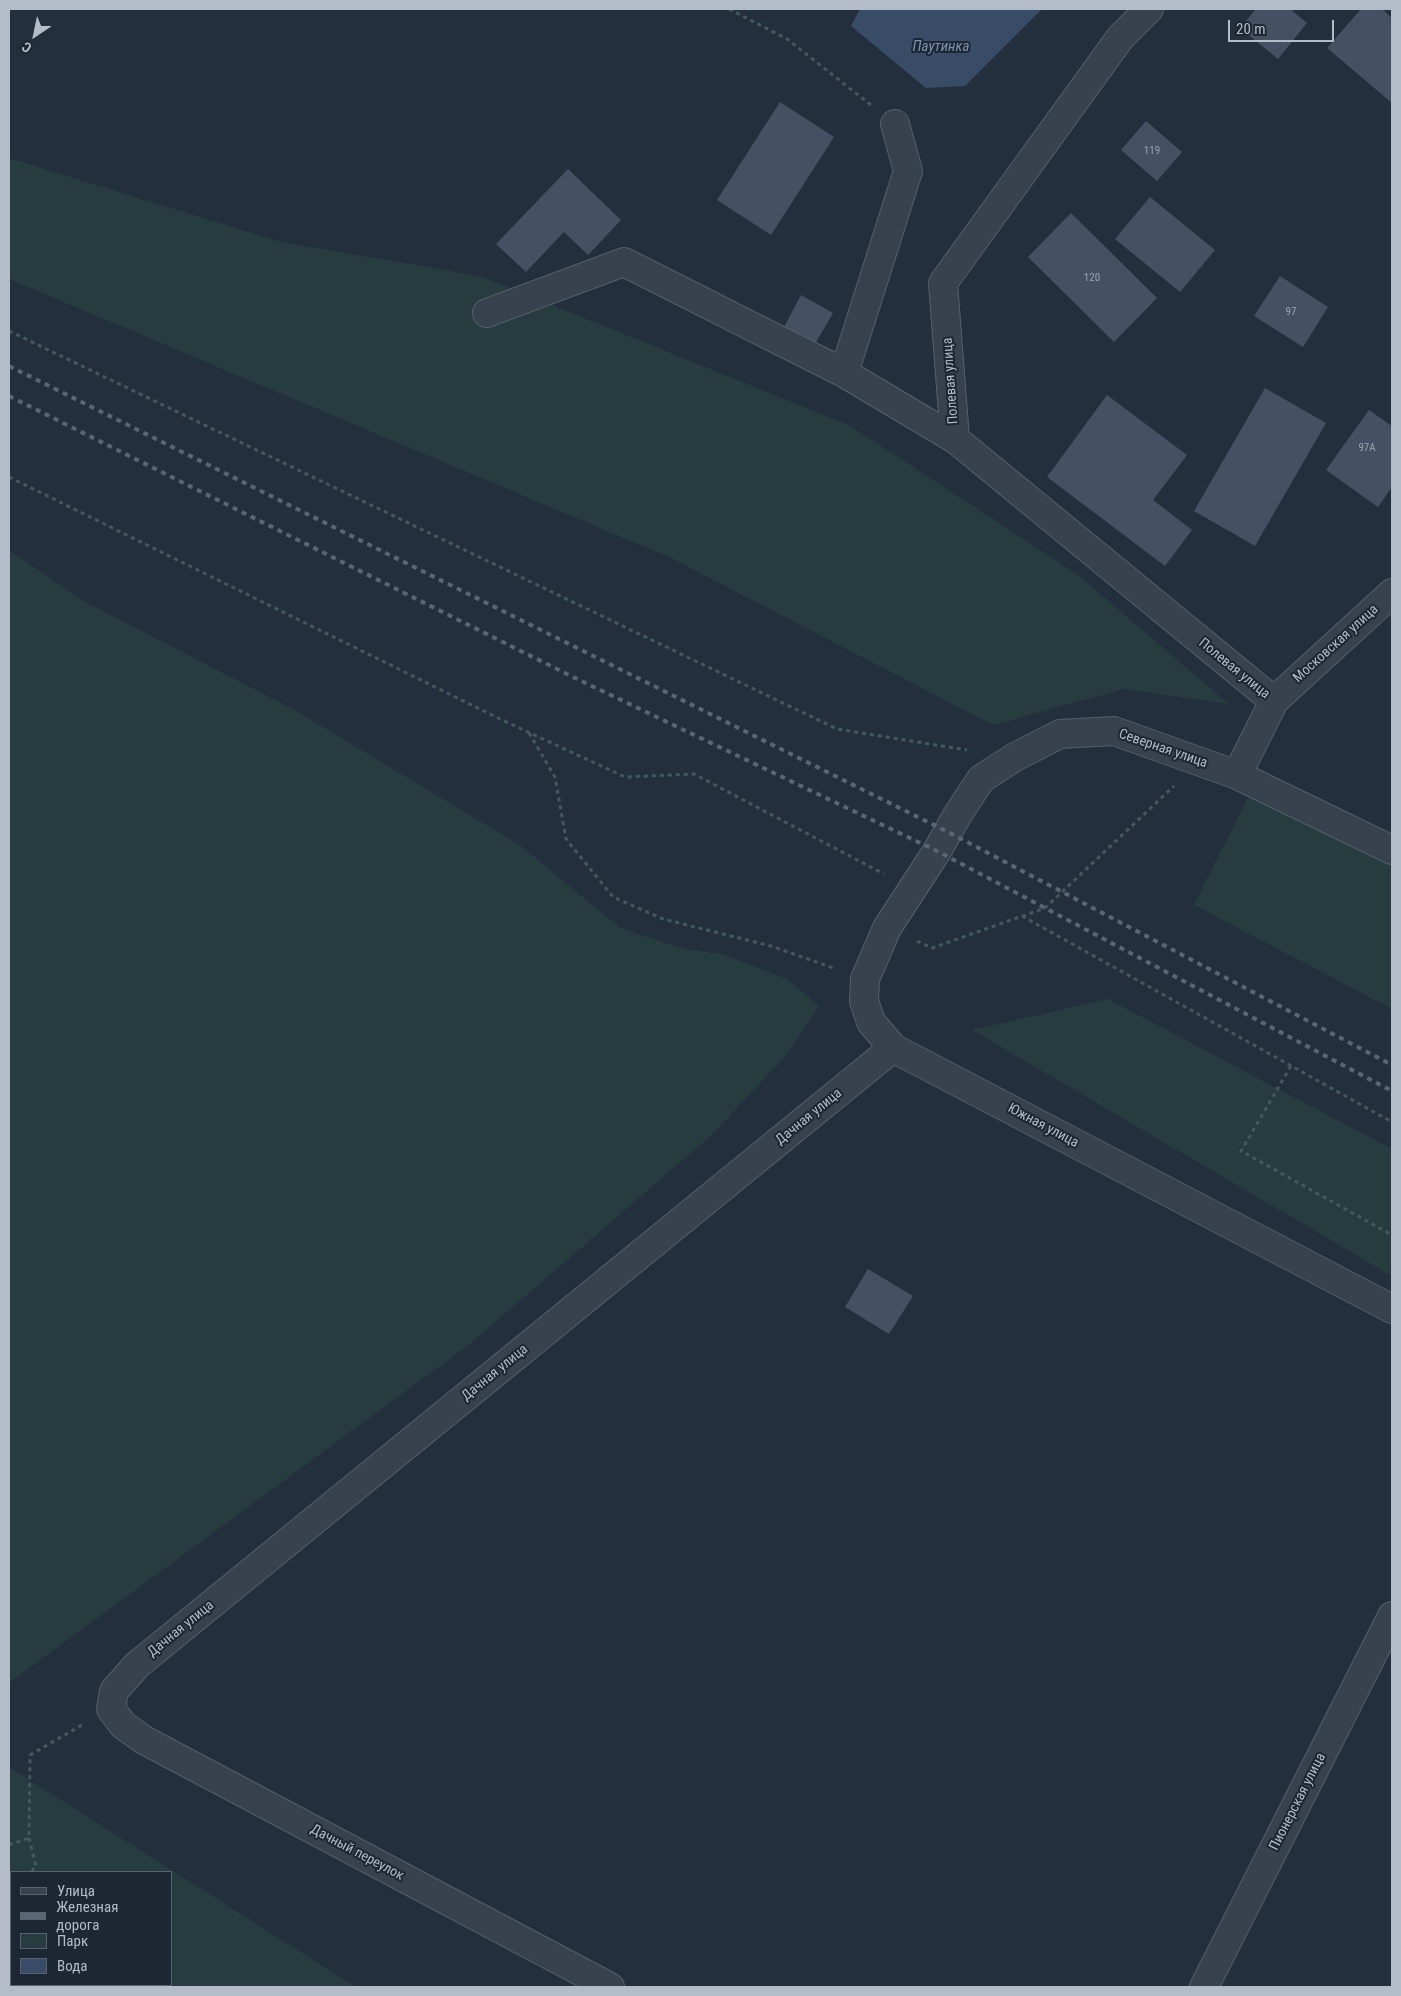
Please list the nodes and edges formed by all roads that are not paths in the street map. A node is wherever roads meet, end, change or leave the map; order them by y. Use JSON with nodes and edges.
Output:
{"nodes":[{"id":1,"x":1149,"y":9,"type":"edge"},
{"id":2,"x":895,"y":124,"type":"road end"},
{"id":3,"x":488,"y":313,"type":"dead end"},
{"id":4,"x":844,"y":373,"type":"junction"},
{"id":5,"x":955,"y":439,"type":"junction"},
{"id":6,"x":1392,"y":593,"type":"edge"},
{"id":7,"x":1274,"y":701,"type":"junction"},
{"id":8,"x":1237,"y":775,"type":"junction"},
{"id":9,"x":1392,"y":850,"type":"edge"},
{"id":10,"x":937,"y":852,"type":"joint"},
{"id":11,"x":893,"y":1048,"type":"junction"},
{"id":12,"x":1392,"y":1308,"type":"edge"},
{"id":13,"x":1392,"y":1616,"type":"edge"},
{"id":14,"x":111,"y":1709,"type":"joint"},
{"id":15,"x":610,"y":1987,"type":"edge"},
{"id":16,"x":1204,"y":1987,"type":"edge"}],
"edges":[{"from":1,"to":5,"type":"street","name":"Полевая улица"},
{"from":2,"to":4,"type":"street"},
{"from":3,"to":4,"type":"street"},
{"from":4,"to":5,"type":"street"},
{"from":5,"to":7,"type":"street","name":"Полевая улица"},
{"from":6,"to":7,"type":"street","name":"Московская улица"},
{"from":7,"to":8,"type":"street","name":"Московская улица"},
{"from":8,"to":9,"type":"street","name":"Северная улица"},
{"from":8,"to":10,"type":"street","name":"Северная улица"},
{"from":10,"to":11,"type":"street","name":"Южная улица"},
{"from":11,"to":12,"type":"street","name":"Южная улица"},
{"from":11,"to":14,"type":"street","name":"Дачная улица"},
{"from":13,"to":16,"type":"street","name":"Пионерская улица"},
{"from":14,"to":15,"type":"street","name":"Дачный переулок"}]}
